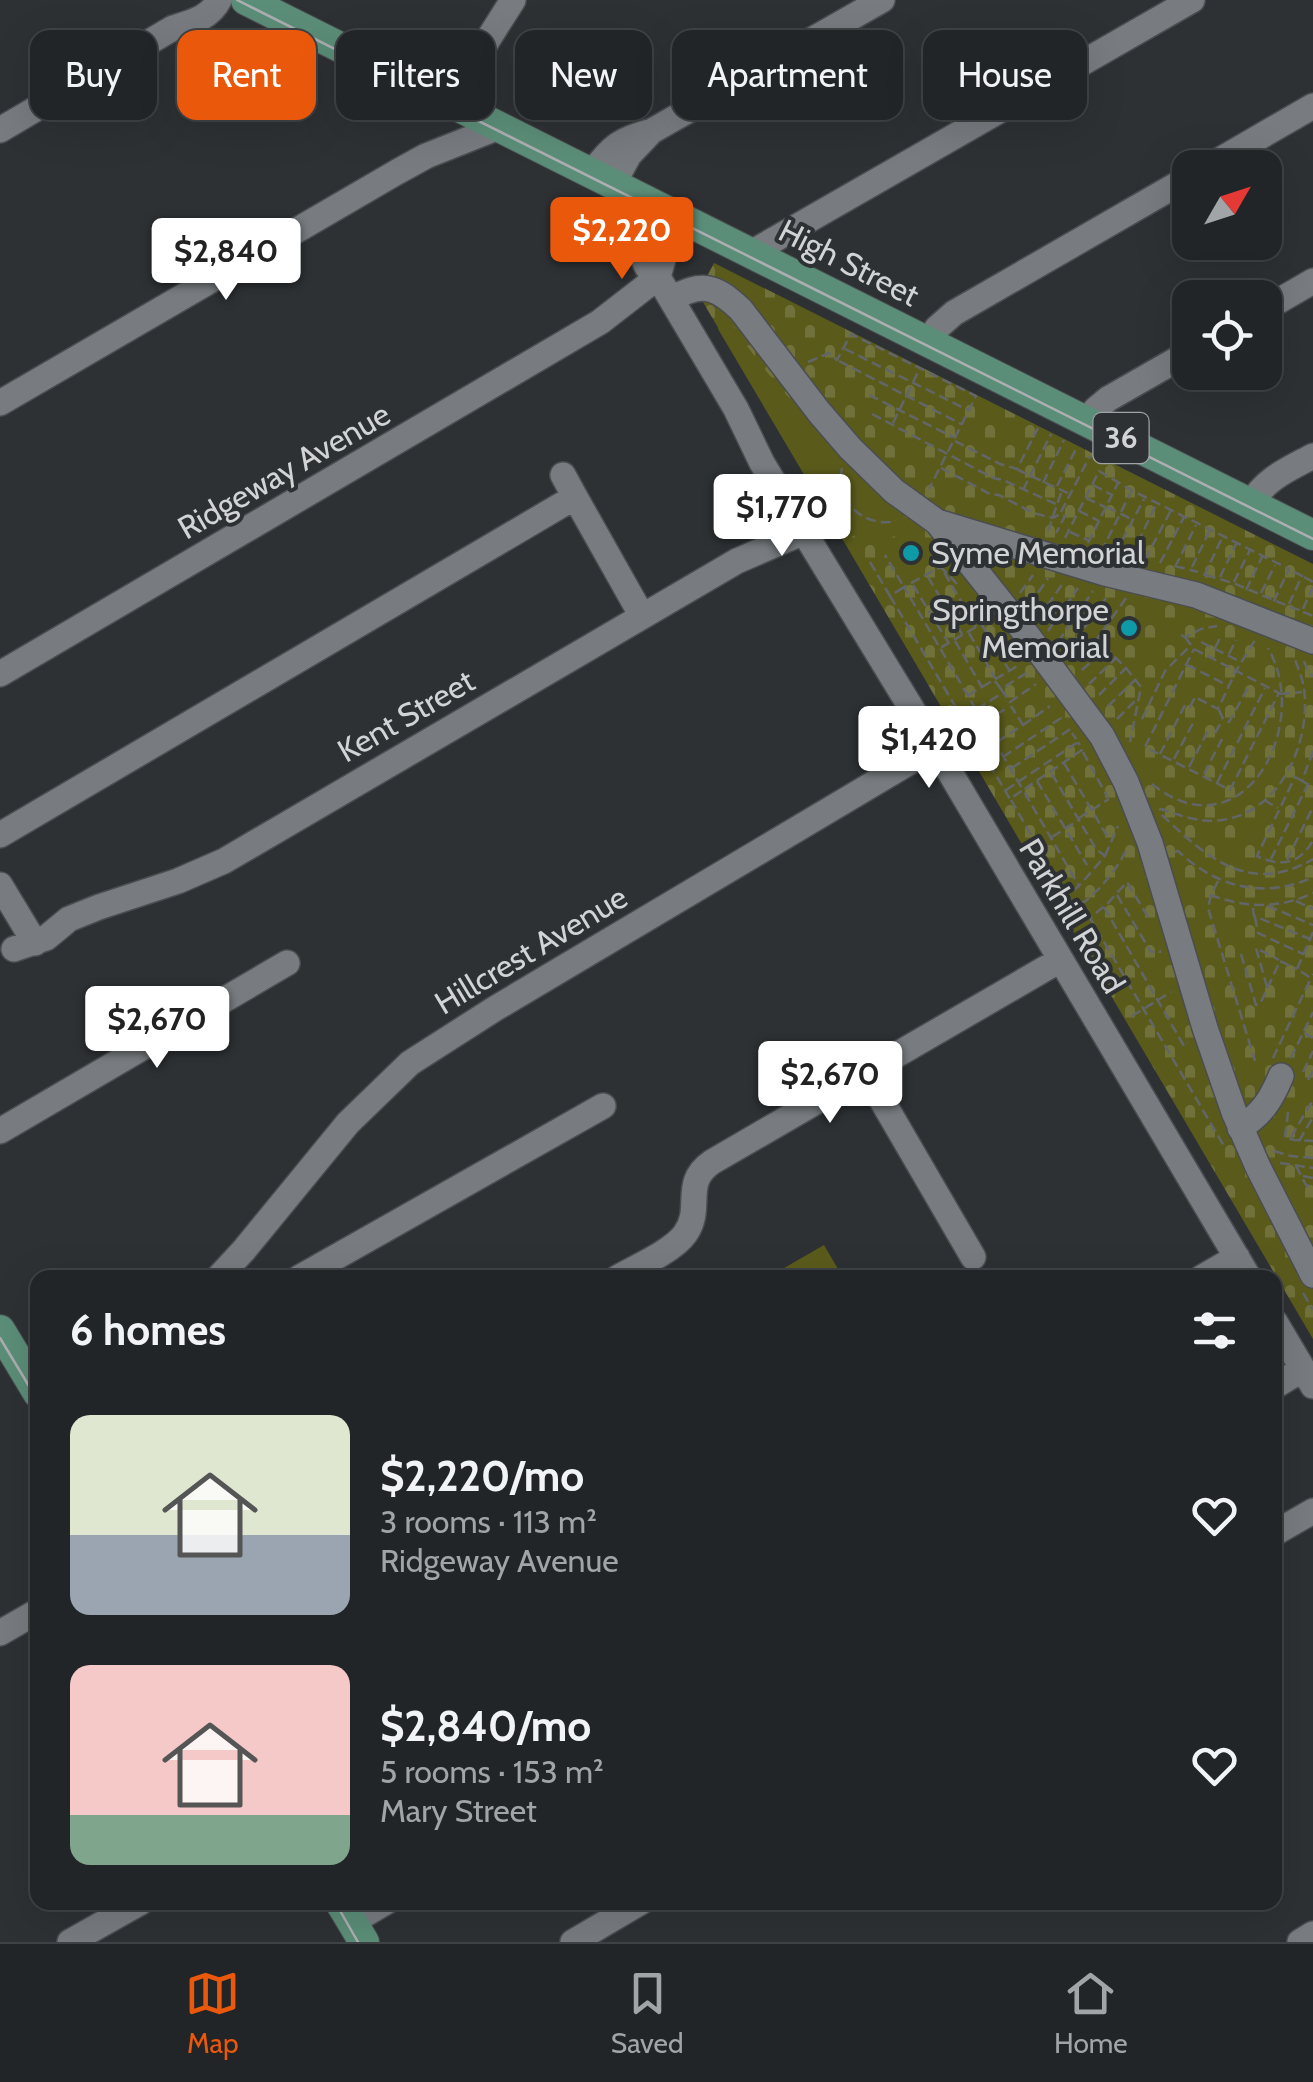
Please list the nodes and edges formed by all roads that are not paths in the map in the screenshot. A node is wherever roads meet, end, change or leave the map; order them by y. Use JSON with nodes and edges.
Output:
{"nodes":[{"id":1,"x":195,"y":0,"type":"edge"},
{"id":2,"x":219,"y":0,"type":"edge"},
{"id":3,"x":246,"y":0,"type":"edge"},
{"id":4,"x":513,"y":0,"type":"edge"},
{"id":5,"x":882,"y":0,"type":"edge"},
{"id":6,"x":1192,"y":0,"type":"edge"},
{"id":7,"x":172,"y":28,"type":"junction"},
{"id":8,"x":495,"y":32,"type":"edge"},
{"id":9,"x":336,"y":45,"type":"edge"},
{"id":10,"x":1313,"y":106,"type":"edge"},
{"id":11,"x":450,"y":120,"type":"edge"},
{"id":12,"x":487,"y":120,"type":"edge"},
{"id":13,"x":499,"y":126,"type":"junction"},
{"id":14,"x":0,"y":130,"type":"edge"},
{"id":15,"x":1237,"y":150,"type":"edge"},
{"id":16,"x":426,"y":156,"type":"junction"},
{"id":17,"x":602,"y":178,"type":"junction"},
{"id":18,"x":1172,"y":187,"type":"edge"},
{"id":19,"x":668,"y":212,"type":"junction"},
{"id":20,"x":751,"y":253,"type":"junction"},
{"id":21,"x":1313,"y":281,"type":"edge"},
{"id":22,"x":665,"y":290,"type":"junction"},
{"id":23,"x":1282,"y":299,"type":"edge"},
{"id":24,"x":925,"y":355,"type":"junction"},
{"id":25,"x":1172,"y":362,"type":"edge"},
{"id":26,"x":0,"y":403,"type":"edge"},
{"id":27,"x":1076,"y":436,"type":"junction"},
{"id":28,"x":1313,"y":456,"type":"edge"},
{"id":29,"x":1252,"y":504,"type":"junction"},
{"id":30,"x":928,"y":516,"type":"junction"},
{"id":31,"x":799,"y":524,"type":"junction"},
{"id":32,"x":1313,"y":534,"type":"edge"},
{"id":33,"x":642,"y":616,"type":"junction"},
{"id":34,"x":1304,"y":648,"type":"edge"},
{"id":35,"x":0,"y":674,"type":"edge"},
{"id":36,"x":935,"y":748,"type":"junction"},
{"id":37,"x":0,"y":835,"type":"edge"},
{"id":38,"x":0,"y":885,"type":"edge"},
{"id":39,"x":20,"y":946,"type":"edge"},
{"id":40,"x":1060,"y":960,"type":"junction"},
{"id":41,"x":287,"y":963,"type":"dead end"},
{"id":42,"x":866,"y":1073,"type":"junction"},
{"id":43,"x":1283,"y":1075,"type":"road end"},
{"id":44,"x":603,"y":1106,"type":"dead end"},
{"id":45,"x":0,"y":1131,"type":"edge"},
{"id":46,"x":1232,"y":1136,"type":"junction"},
{"id":47,"x":973,"y":1256,"type":"dead end"},
{"id":48,"x":1243,"y":1267,"type":"edge"},
{"id":49,"x":225,"y":1270,"type":"edge"},
{"id":50,"x":313,"y":1270,"type":"edge"},
{"id":51,"x":630,"y":1270,"type":"edge"},
{"id":52,"x":1313,"y":1275,"type":"edge"},
{"id":53,"x":0,"y":1330,"type":"edge"},
{"id":54,"x":1282,"y":1334,"type":"edge"},
{"id":55,"x":1308,"y":1378,"type":"edge"},
{"id":56,"x":30,"y":1379,"type":"edge"},
{"id":57,"x":1282,"y":1384,"type":"edge"},
{"id":58,"x":1313,"y":1511,"type":"edge"},
{"id":59,"x":1282,"y":1529,"type":"edge"},
{"id":60,"x":30,"y":1616,"type":"edge"},
{"id":61,"x":0,"y":1633,"type":"edge"},
{"id":62,"x":127,"y":1910,"type":"edge"},
{"id":63,"x":627,"y":1910,"type":"edge"},
{"id":64,"x":1313,"y":1934,"type":"edge"},
{"id":65,"x":70,"y":1942,"type":"edge"},
{"id":66,"x":573,"y":1942,"type":"edge"},
{"id":67,"x":1300,"y":1942,"type":"edge"}],
"edges":[{"from":1,"to":7,"type":"street"},
{"from":2,"to":7,"type":"street"},
{"from":3,"to":9,"type":"main road","name":"High Street","number":"36"},
{"from":4,"to":8,"type":"street"},
{"from":5,"to":17,"type":"street"},
{"from":6,"to":20,"type":"street"},
{"from":7,"to":14,"type":"street"},
{"from":10,"to":15,"type":"street"},
{"from":11,"to":16,"type":"street"},
{"from":12,"to":13,"type":"main road","name":"High Street","number":"36"},
{"from":13,"to":16,"type":"street"},
{"from":13,"to":17,"type":"main road","name":"High Street","number":"36"},
{"from":16,"to":26,"type":"street"},
{"from":17,"to":19,"type":"main road","name":"High Street","number":"36"},
{"from":18,"to":24,"type":"street"},
{"from":19,"to":20,"type":"main road","name":"High Street","number":"36"},
{"from":19,"to":22,"type":"street","name":"Parkhill Road"},
{"from":20,"to":24,"type":"main road","name":"High Street","number":"36"},
{"from":21,"to":23,"type":"street"},
{"from":22,"to":30,"type":"street"},
{"from":22,"to":31,"type":"street","name":"Parkhill Road"},
{"from":22,"to":35,"type":"street","name":"Ridgeway Avenue"},
{"from":24,"to":27,"type":"main road","name":"High Street","number":"36"},
{"from":25,"to":27,"type":"street"},
{"from":27,"to":29,"type":"main road","name":"High Street","number":"36"},
{"from":28,"to":29,"type":"street"},
{"from":29,"to":32,"type":"main road","name":"High Street","number":"36"},
{"from":30,"to":34,"type":"street"},
{"from":30,"to":46,"type":"street"},
{"from":31,"to":33,"type":"street","name":"Kent Street"},
{"from":31,"to":36,"type":"street","name":"Parkhill Road"},
{"from":33,"to":37,"type":"street"},
{"from":33,"to":39,"type":"street","name":"Kent Street"},
{"from":36,"to":40,"type":"street","name":"Parkhill Road"},
{"from":36,"to":49,"type":"street","name":"Hillcrest Avenue"},
{"from":38,"to":39,"type":"street"},
{"from":40,"to":42,"type":"street"},
{"from":40,"to":48,"type":"street","name":"Parkhill Road"},
{"from":41,"to":45,"type":"street"},
{"from":42,"to":47,"type":"street"},
{"from":42,"to":51,"type":"street"},
{"from":43,"to":46,"type":"street"},
{"from":44,"to":50,"type":"street"},
{"from":46,"to":52,"type":"street"},
{"from":53,"to":56,"type":"main road"},
{"from":54,"to":55,"type":"street"},
{"from":55,"to":57,"type":"street"},
{"from":58,"to":59,"type":"street"},
{"from":60,"to":61,"type":"street"},
{"from":62,"to":65,"type":"street"},
{"from":63,"to":66,"type":"street"},
{"from":64,"to":67,"type":"street"}]}
